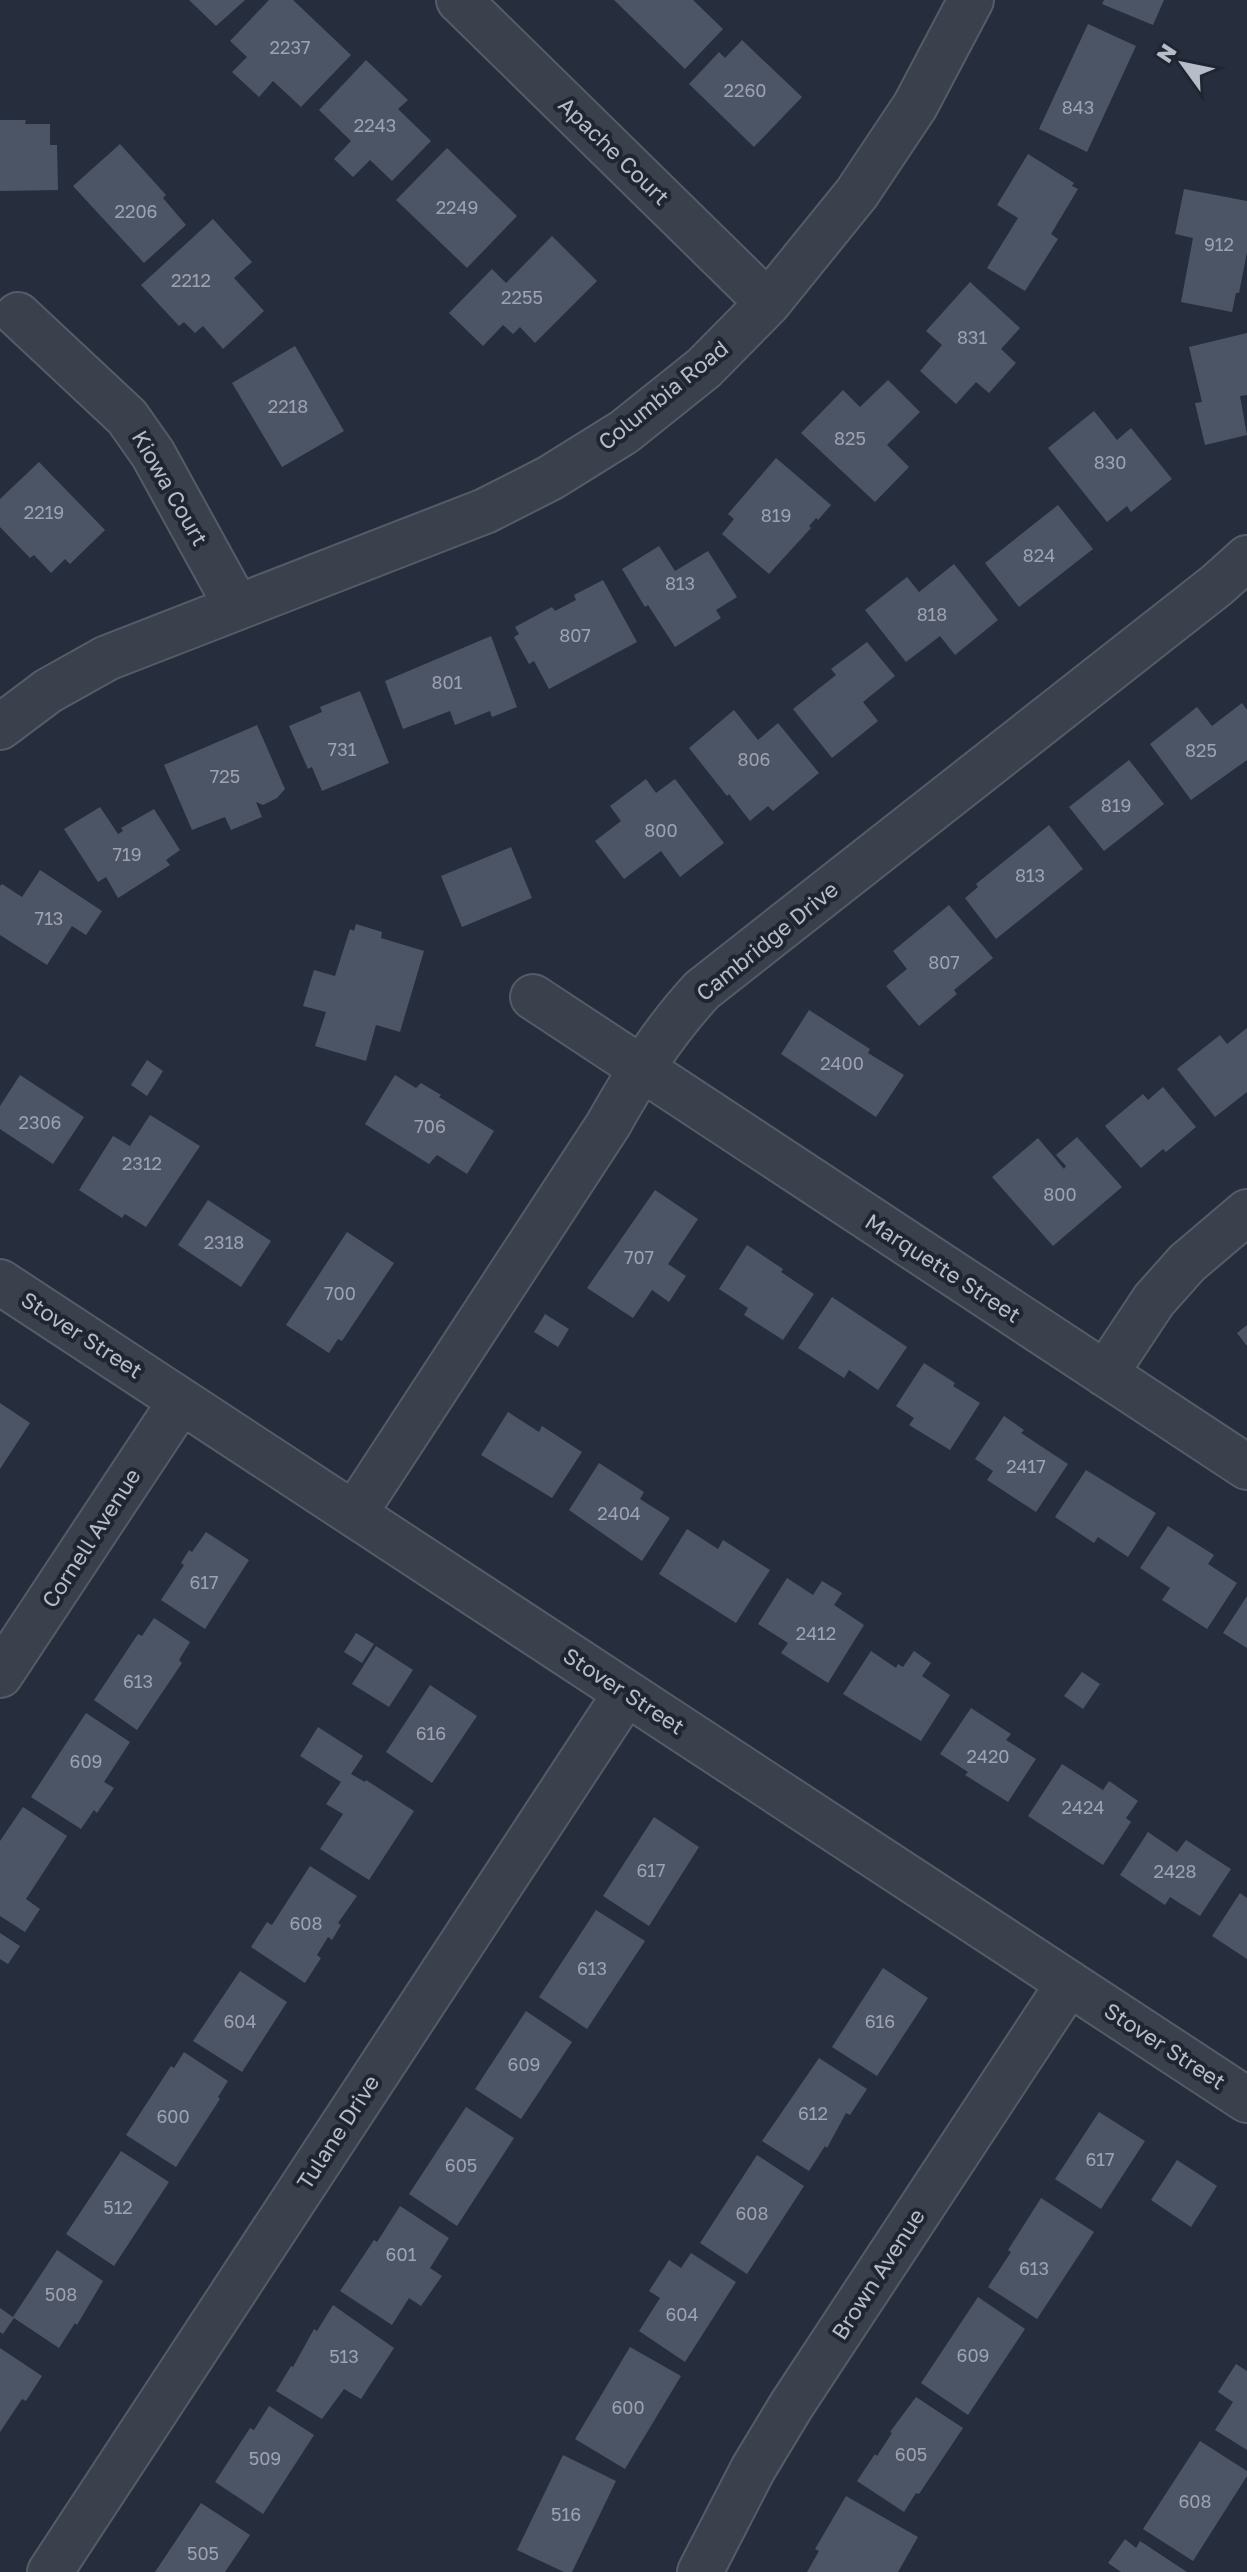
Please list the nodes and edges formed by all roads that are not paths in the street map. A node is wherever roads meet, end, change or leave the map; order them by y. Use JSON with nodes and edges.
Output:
{"nodes":[{"id":1,"x":459,"y":0,"type":"edge"},
{"id":2,"x":971,"y":0,"type":"edge"},
{"id":3,"x":768,"y":303,"type":"junction"},
{"id":4,"x":18,"y":315,"type":"dead end"},
{"id":5,"x":1247,"y":558,"type":"edge"},
{"id":6,"x":237,"y":607,"type":"junction"},
{"id":7,"x":0,"y":727,"type":"edge"},
{"id":8,"x":533,"y":997,"type":"dead end"},
{"id":9,"x":639,"y":1068,"type":"junction"},
{"id":10,"x":1247,"y":1212,"type":"edge"},
{"id":11,"x":0,"y":1282,"type":"edge"},
{"id":12,"x":1105,"y":1374,"type":"junction"},
{"id":13,"x":181,"y":1401,"type":"junction"},
{"id":14,"x":1247,"y":1467,"type":"edge"},
{"id":15,"x":354,"y":1514,"type":"junction"},
{"id":16,"x":0,"y":1675,"type":"edge"},
{"id":17,"x":626,"y":1693,"type":"junction"},
{"id":18,"x":1069,"y":1983,"type":"junction"},
{"id":19,"x":1247,"y":2100,"type":"edge"},
{"id":20,"x":50,"y":2572,"type":"edge"},
{"id":21,"x":700,"y":2572,"type":"edge"}],
"edges":[{"from":1,"to":3,"type":"street","name":"Apache Court"},
{"from":2,"to":3,"type":"street","name":"Columbia Road"},
{"from":3,"to":6,"type":"street","name":"Columbia Road"},
{"from":4,"to":6,"type":"street","name":"Kiowa Court"},
{"from":5,"to":9,"type":"street","name":"Cambridge Drive"},
{"from":6,"to":7,"type":"street","name":"Columbia Road"},
{"from":8,"to":9,"type":"street","name":"Marquette Street"},
{"from":9,"to":12,"type":"street","name":"Marquette Street"},
{"from":9,"to":15,"type":"street","name":"Cambridge Drive"},
{"from":10,"to":12,"type":"street"},
{"from":11,"to":13,"type":"street","name":"Stover Street"},
{"from":12,"to":14,"type":"street","name":"Marquette Street"},
{"from":13,"to":15,"type":"street","name":"Stover Street"},
{"from":13,"to":16,"type":"street","name":"Cornell Avenue"},
{"from":15,"to":17,"type":"street","name":"Stover Street"},
{"from":17,"to":18,"type":"street","name":"Stover Street"},
{"from":17,"to":20,"type":"street","name":"Tulane Drive"},
{"from":18,"to":19,"type":"street","name":"Stover Street"},
{"from":18,"to":21,"type":"street","name":"Brown Avenue"}]}
